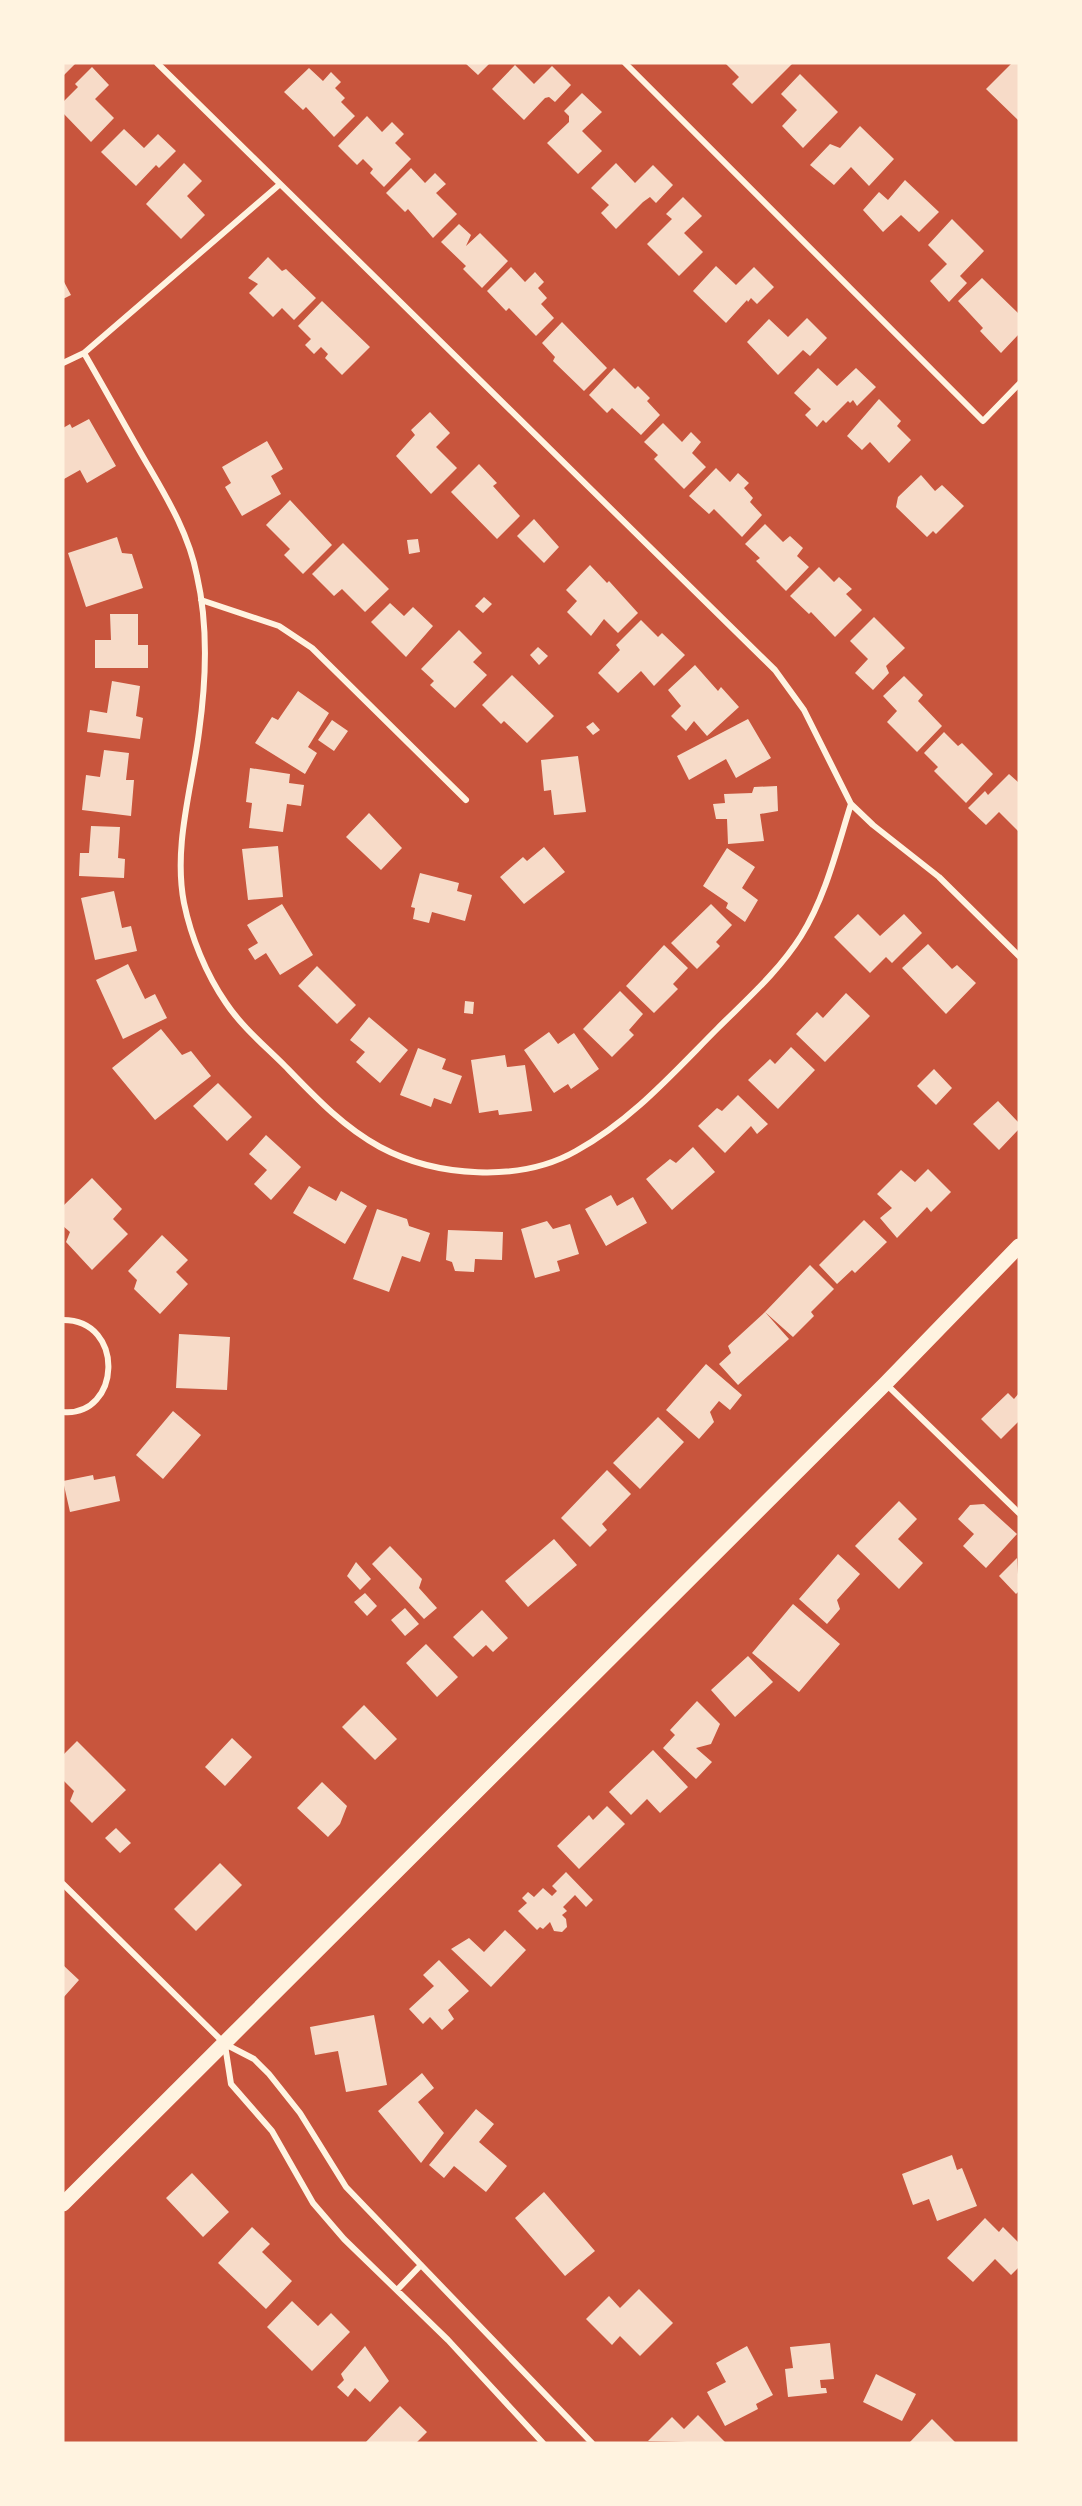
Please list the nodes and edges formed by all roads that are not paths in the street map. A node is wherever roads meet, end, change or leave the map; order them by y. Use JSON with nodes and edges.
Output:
{"nodes":[{"id":1,"x":157,"y":63,"type":"edge"},
{"id":2,"x":625,"y":63,"type":"edge"},
{"id":3,"x":279,"y":185,"type":"junction"},
{"id":4,"x":84,"y":353,"type":"junction"},
{"id":5,"x":63,"y":363,"type":"edge"},
{"id":6,"x":1019,"y":384,"type":"edge"},
{"id":7,"x":201,"y":600,"type":"junction"},
{"id":8,"x":466,"y":800,"type":"dead end"},
{"id":9,"x":851,"y":804,"type":"junction"},
{"id":10,"x":1019,"y":956,"type":"edge"},
{"id":11,"x":1019,"y":1246,"type":"edge"},
{"id":12,"x":63,"y":1320,"type":"edge"},
{"id":13,"x":886,"y":1383,"type":"junction"},
{"id":14,"x":63,"y":1412,"type":"edge"},
{"id":15,"x":1019,"y":1514,"type":"edge"},
{"id":16,"x":63,"y":1884,"type":"edge"},
{"id":17,"x":225,"y":2044,"type":"junction"},
{"id":18,"x":63,"y":2204,"type":"edge"},
{"id":19,"x":421,"y":2265,"type":"junction"},
{"id":20,"x":397,"y":2290,"type":"junction"},
{"id":21,"x":543,"y":2443,"type":"edge"},
{"id":22,"x":592,"y":2443,"type":"edge"}],
"edges":[{"from":1,"to":3,"type":"street"},
{"from":2,"to":6,"type":"street"},
{"from":3,"to":4,"type":"street"},
{"from":3,"to":9,"type":"street"},
{"from":4,"to":5,"type":"street"},
{"from":4,"to":7,"type":"street"},
{"from":7,"to":8,"type":"street"},
{"from":7,"to":9,"type":"street"},
{"from":9,"to":10,"type":"street"},
{"from":11,"to":13,"type":"main road"},
{"from":12,"to":14,"type":"street"},
{"from":13,"to":15,"type":"street"},
{"from":13,"to":17,"type":"main road"},
{"from":16,"to":17,"type":"street"},
{"from":17,"to":18,"type":"main road"},
{"from":17,"to":19,"type":"street"},
{"from":17,"to":20,"type":"street"},
{"from":19,"to":20,"type":"street"},
{"from":19,"to":22,"type":"street"},
{"from":20,"to":21,"type":"street"}]}
